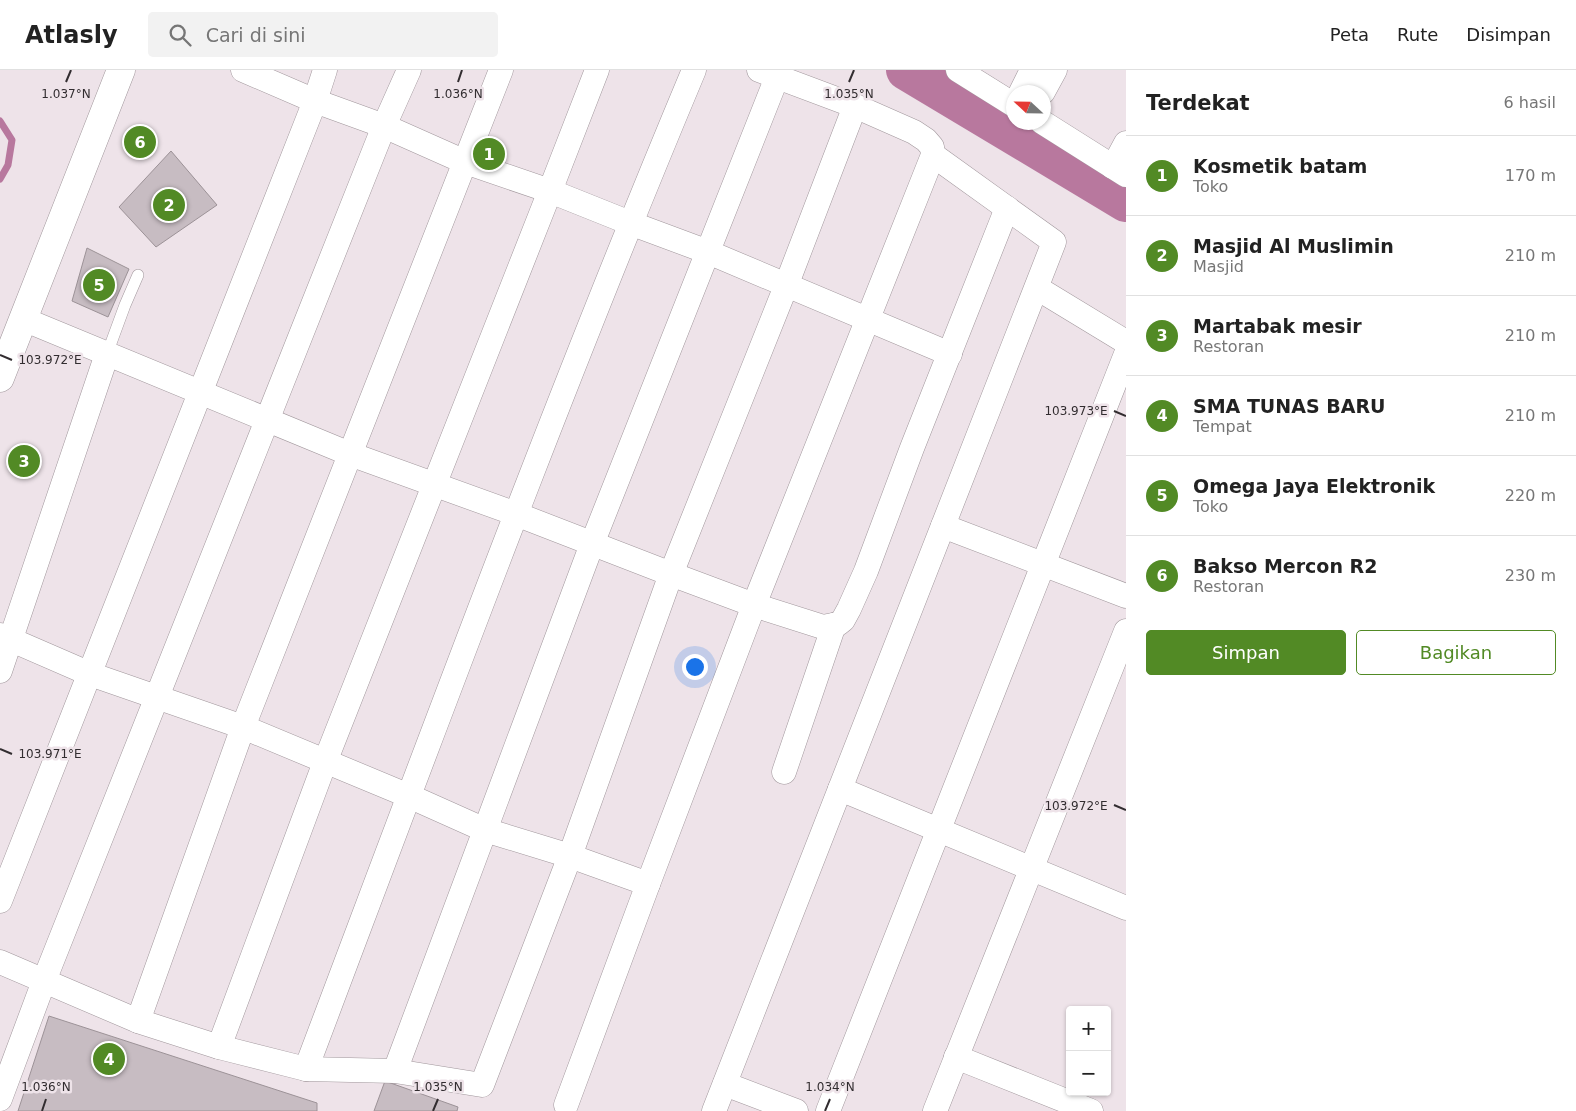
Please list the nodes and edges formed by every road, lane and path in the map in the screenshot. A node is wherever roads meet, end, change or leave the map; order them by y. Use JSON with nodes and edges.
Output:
{"nodes":[{"id":1,"x":121,"y":70,"type":"edge"},
{"id":2,"x":243,"y":70,"type":"edge"},
{"id":3,"x":325,"y":70,"type":"edge"},
{"id":4,"x":409,"y":70,"type":"edge"},
{"id":5,"x":501,"y":70,"type":"edge"},
{"id":6,"x":597,"y":70,"type":"edge"},
{"id":7,"x":694,"y":70,"type":"edge"},
{"id":8,"x":958,"y":70,"type":"edge"},
{"id":9,"x":1032,"y":70,"type":"edge"},
{"id":10,"x":1055,"y":70,"type":"edge"},
{"id":11,"x":768,"y":73,"type":"edge"},
{"id":12,"x":1024,"y":85,"type":"edge"},
{"id":13,"x":1047,"y":85,"type":"edge"},
{"id":14,"x":1006,"y":100,"type":"edge"},
{"id":15,"x":315,"y":101,"type":"junction"},
{"id":16,"x":855,"y":106,"type":"junction"},
{"id":17,"x":384,"y":126,"type":"junction"},
{"id":18,"x":1051,"y":128,"type":"edge"},
{"id":19,"x":1126,"y":143,"type":"edge"},
{"id":20,"x":933,"y":155,"type":"junction"},
{"id":21,"x":465,"y":162,"type":"junction"},
{"id":22,"x":1120,"y":171,"type":"edge"},
{"id":23,"x":550,"y":191,"type":"junction"},
{"id":24,"x":1007,"y":208,"type":"junction"},
{"id":25,"x":630,"y":223,"type":"junction"},
{"id":26,"x":708,"y":252,"type":"junction"},
{"id":27,"x":138,"y":275,"type":"dead end"},
{"id":28,"x":786,"y":286,"type":"junction"},
{"id":29,"x":1037,"y":288,"type":"junction"},
{"id":30,"x":23,"y":319,"type":"junction"},
{"id":31,"x":868,"y":320,"type":"junction"},
{"id":32,"x":1126,"y":342,"type":"edge"},
{"id":33,"x":107,"y":354,"type":"junction"},
{"id":34,"x":950,"y":354,"type":"junction"},
{"id":35,"x":1126,"y":354,"type":"edge"},
{"id":36,"x":0,"y":378,"type":"edge"},
{"id":37,"x":200,"y":393,"type":"junction"},
{"id":38,"x":268,"y":420,"type":"junction"},
{"id":39,"x":350,"y":454,"type":"junction"},
{"id":40,"x":433,"y":485,"type":"junction"},
{"id":41,"x":516,"y":514,"type":"junction"},
{"id":42,"x":943,"y":526,"type":"junction"},
{"id":43,"x":592,"y":544,"type":"junction"},
{"id":44,"x":1044,"y":565,"type":"junction"},
{"id":45,"x":671,"y":574,"type":"junction"},
{"id":46,"x":1126,"y":596,"type":"edge"},
{"id":47,"x":754,"y":604,"type":"junction"},
{"id":48,"x":834,"y":626,"type":"junction"},
{"id":49,"x":1126,"y":631,"type":"edge"},
{"id":50,"x":6,"y":637,"type":"edge"},
{"id":51,"x":0,"y":671,"type":"edge"},
{"id":52,"x":90,"y":674,"type":"junction"},
{"id":53,"x":158,"y":697,"type":"junction"},
{"id":54,"x":243,"y":728,"type":"junction"},
{"id":55,"x":325,"y":762,"type":"junction"},
{"id":56,"x":784,"y":772,"type":"dead end"},
{"id":57,"x":840,"y":789,"type":"junction"},
{"id":58,"x":408,"y":796,"type":"junction"},
{"id":59,"x":484,"y":830,"type":"junction"},
{"id":60,"x":938,"y":830,"type":"junction"},
{"id":61,"x":570,"y":856,"type":"junction"},
{"id":62,"x":1031,"y":869,"type":"junction"},
{"id":63,"x":648,"y":884,"type":"junction"},
{"id":64,"x":0,"y":901,"type":"edge"},
{"id":65,"x":1126,"y":908,"type":"edge"},
{"id":66,"x":0,"y":962,"type":"edge"},
{"id":67,"x":44,"y":981,"type":"junction"},
{"id":68,"x":138,"y":1021,"type":"junction"},
{"id":69,"x":220,"y":1047,"type":"junction"},
{"id":70,"x":956,"y":1057,"type":"junction"},
{"id":71,"x":306,"y":1069,"type":"junction"},
{"id":72,"x":395,"y":1071,"type":"junction"},
{"id":73,"x":725,"y":1084,"type":"junction"},
{"id":74,"x":0,"y":1098,"type":"edge"},
{"id":75,"x":566,"y":1105,"type":"dead end"},
{"id":76,"x":714,"y":1111,"type":"edge"},
{"id":77,"x":796,"y":1111,"type":"edge"},
{"id":78,"x":828,"y":1111,"type":"edge"},
{"id":79,"x":935,"y":1111,"type":"edge"},
{"id":80,"x":1091,"y":1111,"type":"edge"}],
"edges":[{"from":1,"to":30,"type":"street"},
{"from":2,"to":15,"type":"street"},
{"from":3,"to":15,"type":"street"},
{"from":4,"to":17,"type":"street"},
{"from":5,"to":21,"type":"street"},
{"from":6,"to":23,"type":"street"},
{"from":7,"to":25,"type":"street"},
{"from":8,"to":14,"type":"street"},
{"from":9,"to":12,"type":"street"},
{"from":10,"to":13,"type":"street"},
{"from":11,"to":16,"type":"street"},
{"from":11,"to":26,"type":"street"},
{"from":15,"to":17,"type":"street"},
{"from":15,"to":37,"type":"street"},
{"from":16,"to":20,"type":"street"},
{"from":16,"to":28,"type":"street"},
{"from":17,"to":21,"type":"street"},
{"from":17,"to":38,"type":"street"},
{"from":18,"to":22,"type":"street"},
{"from":19,"to":22,"type":"street"},
{"from":20,"to":24,"type":"street"},
{"from":20,"to":31,"type":"street"},
{"from":21,"to":23,"type":"street"},
{"from":21,"to":39,"type":"street"},
{"from":23,"to":25,"type":"street"},
{"from":23,"to":40,"type":"street"},
{"from":24,"to":29,"type":"street"},
{"from":24,"to":34,"type":"street"},
{"from":25,"to":26,"type":"street"},
{"from":25,"to":41,"type":"street"},
{"from":26,"to":28,"type":"street"},
{"from":26,"to":43,"type":"street"},
{"from":27,"to":33,"type":"lane"},
{"from":28,"to":31,"type":"street"},
{"from":28,"to":45,"type":"street"},
{"from":29,"to":32,"type":"street"},
{"from":29,"to":42,"type":"street"},
{"from":30,"to":33,"type":"street"},
{"from":30,"to":36,"type":"street"},
{"from":31,"to":34,"type":"street"},
{"from":31,"to":47,"type":"street"},
{"from":33,"to":37,"type":"street"},
{"from":33,"to":50,"type":"street"},
{"from":34,"to":48,"type":"street"},
{"from":35,"to":44,"type":"street"},
{"from":37,"to":38,"type":"street"},
{"from":37,"to":52,"type":"street"},
{"from":38,"to":39,"type":"street"},
{"from":38,"to":53,"type":"street"},
{"from":39,"to":40,"type":"street"},
{"from":39,"to":54,"type":"street"},
{"from":40,"to":41,"type":"street"},
{"from":40,"to":55,"type":"street"},
{"from":41,"to":43,"type":"street"},
{"from":41,"to":58,"type":"street"},
{"from":42,"to":44,"type":"street"},
{"from":42,"to":57,"type":"street"},
{"from":43,"to":45,"type":"street"},
{"from":43,"to":59,"type":"street"},
{"from":44,"to":46,"type":"street"},
{"from":44,"to":60,"type":"street"},
{"from":45,"to":47,"type":"street"},
{"from":45,"to":61,"type":"street"},
{"from":47,"to":48,"type":"street"},
{"from":47,"to":63,"type":"street"},
{"from":48,"to":56,"type":"street"},
{"from":49,"to":62,"type":"street"},
{"from":50,"to":51,"type":"street"},
{"from":50,"to":52,"type":"street"},
{"from":52,"to":53,"type":"street"},
{"from":52,"to":64,"type":"street"},
{"from":53,"to":54,"type":"street"},
{"from":53,"to":67,"type":"street"},
{"from":54,"to":55,"type":"street"},
{"from":54,"to":68,"type":"street"},
{"from":55,"to":58,"type":"street"},
{"from":55,"to":69,"type":"street"},
{"from":57,"to":60,"type":"street"},
{"from":57,"to":73,"type":"street"},
{"from":58,"to":59,"type":"street"},
{"from":58,"to":71,"type":"street"},
{"from":59,"to":61,"type":"street"},
{"from":59,"to":72,"type":"street"},
{"from":60,"to":62,"type":"street"},
{"from":60,"to":78,"type":"street"},
{"from":61,"to":63,"type":"street"},
{"from":61,"to":72,"type":"street"},
{"from":62,"to":65,"type":"street"},
{"from":62,"to":70,"type":"street"},
{"from":63,"to":75,"type":"street"},
{"from":66,"to":67,"type":"street"},
{"from":67,"to":68,"type":"street"},
{"from":67,"to":74,"type":"street"},
{"from":68,"to":69,"type":"street"},
{"from":69,"to":71,"type":"street"},
{"from":70,"to":79,"type":"street"},
{"from":70,"to":80,"type":"street"},
{"from":71,"to":72,"type":"street"},
{"from":73,"to":76,"type":"street"},
{"from":73,"to":77,"type":"street"}]}
